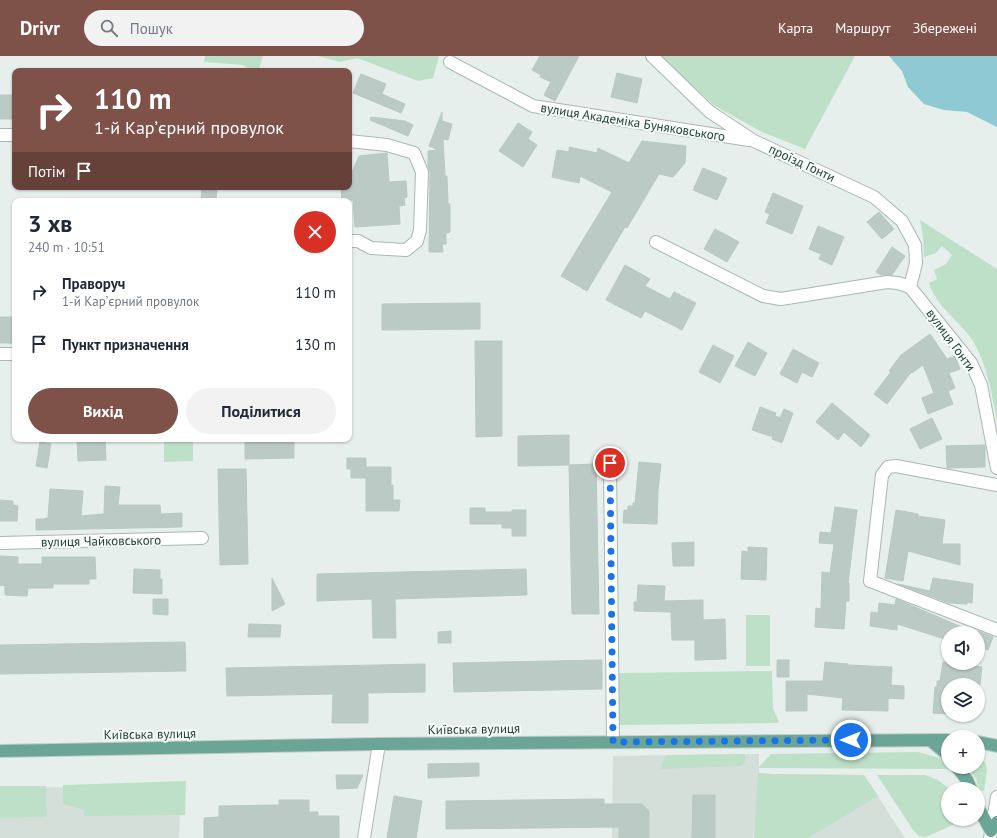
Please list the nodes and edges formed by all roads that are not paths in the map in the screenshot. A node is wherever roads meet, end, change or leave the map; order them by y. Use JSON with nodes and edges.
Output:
{"nodes":[{"id":1,"x":652,"y":56,"type":"edge"},
{"id":2,"x":450,"y":62,"type":"dead end"},
{"id":3,"x":0,"y":135,"type":"edge"},
{"id":4,"x":12,"y":135,"type":"edge"},
{"id":5,"x":352,"y":141,"type":"edge"},
{"id":6,"x":754,"y":141,"type":"junction"},
{"id":7,"x":352,"y":241,"type":"edge"},
{"id":8,"x":656,"y":242,"type":"dead end"},
{"id":9,"x":910,"y":287,"type":"junction"},
{"id":10,"x":0,"y":354,"type":"edge"},
{"id":11,"x":12,"y":354,"type":"edge"},
{"id":12,"x":610,"y":463,"type":"dead end"},
{"id":13,"x":997,"y":468,"type":"edge"},
{"id":14,"x":997,"y":485,"type":"edge"},
{"id":15,"x":202,"y":538,"type":"dead end"},
{"id":16,"x":0,"y":542,"type":"edge"},
{"id":17,"x":997,"y":630,"type":"edge"},
{"id":18,"x":930,"y":740,"type":"junction"},
{"id":19,"x":941,"y":740,"type":"edge"},
{"id":20,"x":613,"y":742,"type":"junction"},
{"id":21,"x":985,"y":743,"type":"edge"},
{"id":22,"x":379,"y":744,"type":"junction"},
{"id":23,"x":997,"y":746,"type":"edge"},
{"id":24,"x":941,"y":750,"type":"edge"},
{"id":25,"x":0,"y":751,"type":"edge"},
{"id":26,"x":997,"y":797,"type":"edge"},
{"id":27,"x":985,"y":818,"type":"edge"},
{"id":28,"x":993,"y":830,"type":"edge"},
{"id":29,"x":364,"y":838,"type":"edge"}],
"edges":[{"from":1,"to":6,"type":"street","name":"проїзд Гонти"},
{"from":2,"to":6,"type":"street","name":"вулиця Академіка Буняковського"},
{"from":3,"to":4,"type":"street"},
{"from":5,"to":7,"type":"street"},
{"from":6,"to":9,"type":"street","name":"проїзд Гонти"},
{"from":8,"to":9,"type":"street"},
{"from":9,"to":13,"type":"street","name":"вулиця Гонти"},
{"from":10,"to":11,"type":"street"},
{"from":12,"to":20,"type":"street"},
{"from":14,"to":17,"type":"street"},
{"from":15,"to":16,"type":"street","name":"вулиця Чайковського"},
{"from":18,"to":19,"type":"main road","name":"Київська вулиця"},
{"from":18,"to":20,"type":"main road","name":"Київська вулиця"},
{"from":18,"to":24,"type":"main road"},
{"from":20,"to":22,"type":"main road","name":"Київська вулиця"},
{"from":21,"to":23,"type":"main road"},
{"from":22,"to":25,"type":"main road","name":"Київська вулиця"},
{"from":22,"to":29,"type":"street"},
{"from":26,"to":28,"type":"street"},
{"from":27,"to":28,"type":"main road"}]}
